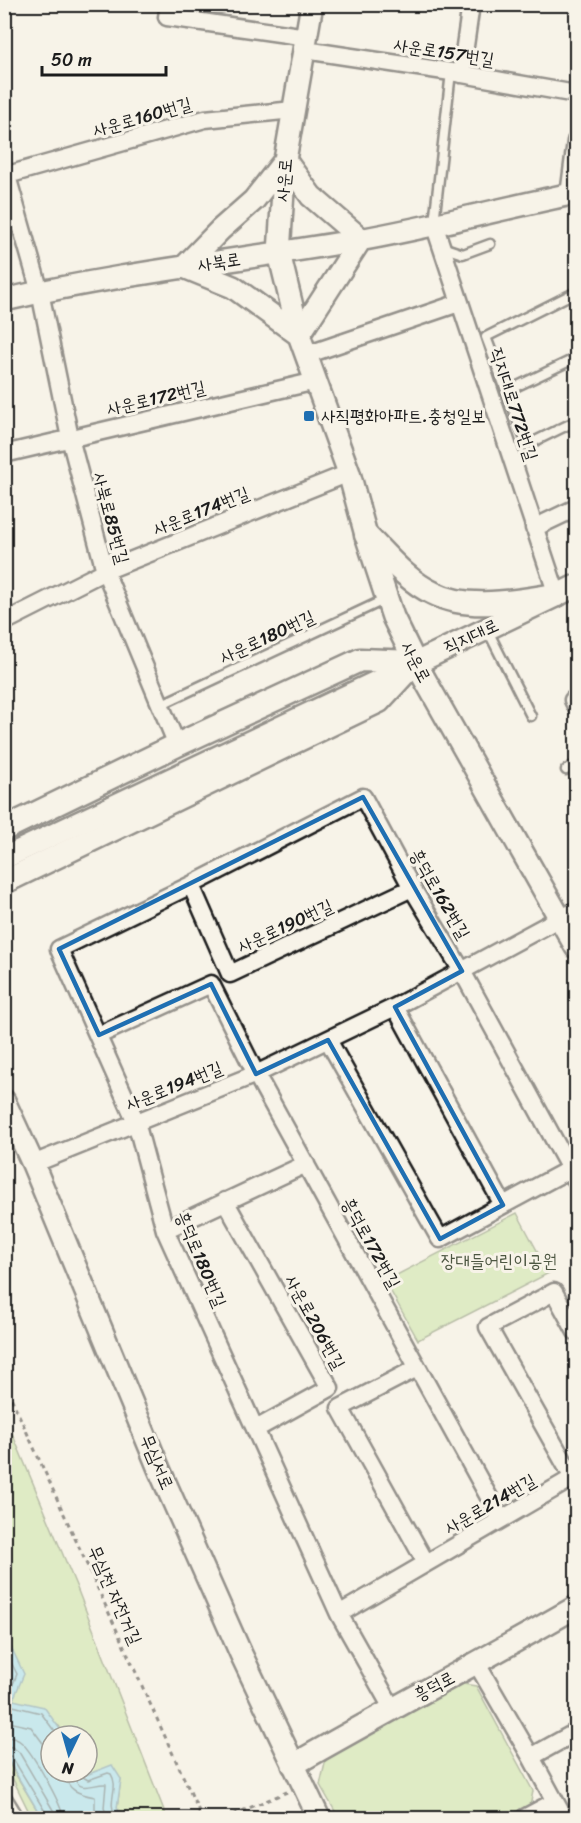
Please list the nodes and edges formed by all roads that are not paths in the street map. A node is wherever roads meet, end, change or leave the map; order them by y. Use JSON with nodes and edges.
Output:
{"nodes":[{"id":1,"x":312,"y":4,"type":"edge"},
{"id":2,"x":471,"y":4,"type":"edge"},
{"id":3,"x":168,"y":11,"type":"edge"},
{"id":4,"x":306,"y":43,"type":"junction"},
{"id":5,"x":456,"y":73,"type":"junction"},
{"id":6,"x":576,"y":94,"type":"edge"},
{"id":7,"x":293,"y":111,"type":"junction"},
{"id":8,"x":576,"y":141,"type":"edge"},
{"id":9,"x":285,"y":160,"type":"junction"},
{"id":10,"x":6,"y":176,"type":"edge"},
{"id":11,"x":573,"y":194,"type":"edge"},
{"id":12,"x":434,"y":224,"type":"junction"},
{"id":13,"x":362,"y":239,"type":"junction"},
{"id":14,"x":490,"y":244,"type":"dead end"},
{"id":15,"x":441,"y":246,"type":"junction"},
{"id":16,"x":279,"y":253,"type":"junction"},
{"id":17,"x":184,"y":267,"type":"junction"},
{"id":18,"x":40,"y":292,"type":"junction"},
{"id":19,"x":576,"y":292,"type":"edge"},
{"id":20,"x":4,"y":300,"type":"edge"},
{"id":21,"x":459,"y":303,"type":"junction"},
{"id":22,"x":302,"y":345,"type":"junction"},
{"id":23,"x":576,"y":358,"type":"edge"},
{"id":24,"x":315,"y":381,"type":"junction"},
{"id":25,"x":507,"y":391,"type":"junction"},
{"id":26,"x":576,"y":421,"type":"edge"},
{"id":27,"x":70,"y":438,"type":"junction"},
{"id":28,"x":4,"y":453,"type":"edge"},
{"id":29,"x":349,"y":473,"type":"junction"},
{"id":30,"x":576,"y":508,"type":"edge"},
{"id":31,"x":534,"y":528,"type":"junction"},
{"id":32,"x":366,"y":535,"type":"junction"},
{"id":33,"x":105,"y":571,"type":"junction"},
{"id":34,"x":567,"y":591,"type":"edge"},
{"id":35,"x":387,"y":599,"type":"junction"},
{"id":36,"x":4,"y":622,"type":"edge"},
{"id":37,"x":487,"y":628,"type":"junction"},
{"id":38,"x":415,"y":662,"type":"junction"},
{"id":39,"x":576,"y":699,"type":"edge"},
{"id":40,"x":160,"y":705,"type":"junction"},
{"id":41,"x":576,"y":706,"type":"edge"},
{"id":42,"x":531,"y":716,"type":"dead end"},
{"id":43,"x":177,"y":745,"type":"junction"},
{"id":44,"x":576,"y":764,"type":"edge"},
{"id":45,"x":566,"y":770,"type":"dead end"},
{"id":46,"x":4,"y":829,"type":"edge"},
{"id":47,"x":4,"y":858,"type":"edge"},
{"id":48,"x":4,"y":882,"type":"edge"},
{"id":49,"x":191,"y":885,"type":"junction"},
{"id":50,"x":412,"y":888,"type":"junction"},
{"id":51,"x":565,"y":913,"type":"edge"},
{"id":52,"x":576,"y":947,"type":"edge"},
{"id":53,"x":462,"y":971,"type":"junction"},
{"id":54,"x":395,"y":1007,"type":"junction"},
{"id":55,"x":99,"y":1035,"type":"junction"},
{"id":56,"x":328,"y":1040,"type":"junction"},
{"id":57,"x":256,"y":1074,"type":"junction"},
{"id":58,"x":4,"y":1101,"type":"edge"},
{"id":59,"x":136,"y":1122,"type":"junction"},
{"id":60,"x":33,"y":1164,"type":"junction"},
{"id":61,"x":306,"y":1164,"type":"junction"},
{"id":62,"x":573,"y":1175,"type":"edge"},
{"id":63,"x":225,"y":1201,"type":"junction"},
{"id":64,"x":503,"y":1205,"type":"junction"},
{"id":65,"x":165,"y":1230,"type":"junction"},
{"id":66,"x":576,"y":1332,"type":"edge"},
{"id":67,"x":417,"y":1368,"type":"junction"},
{"id":68,"x":256,"y":1429,"type":"junction"},
{"id":69,"x":575,"y":1477,"type":"edge"},
{"id":70,"x":501,"y":1519,"type":"junction"},
{"id":71,"x":426,"y":1563,"type":"junction"},
{"id":72,"x":576,"y":1608,"type":"edge"},
{"id":73,"x":339,"y":1614,"type":"junction"},
{"id":74,"x":477,"y":1664,"type":"junction"},
{"id":75,"x":392,"y":1708,"type":"junction"},
{"id":76,"x":576,"y":1732,"type":"edge"},
{"id":77,"x":531,"y":1757,"type":"junction"},
{"id":78,"x":293,"y":1766,"type":"junction"},
{"id":79,"x":4,"y":1800,"type":"edge"},
{"id":80,"x":554,"y":1802,"type":"junction"},
{"id":81,"x":15,"y":1818,"type":"edge"},
{"id":82,"x":320,"y":1818,"type":"edge"},
{"id":83,"x":524,"y":1818,"type":"edge"},
{"id":84,"x":564,"y":1818,"type":"edge"}],
"edges":[{"from":1,"to":4,"type":"street","name":"사운로"},
{"from":2,"to":5,"type":"street"},
{"from":3,"to":4,"type":"street","name":"사운로157번길"},
{"from":4,"to":5,"type":"street","name":"사운로157번길"},
{"from":4,"to":7,"type":"street","name":"사운로"},
{"from":5,"to":6,"type":"street","name":"사운로157번길"},
{"from":5,"to":12,"type":"lane"},
{"from":7,"to":9,"type":"street","name":"사운로"},
{"from":7,"to":10,"type":"street","name":"사운로160번길"},
{"from":8,"to":11,"type":"street"},
{"from":9,"to":13,"type":"street"},
{"from":9,"to":16,"type":"street","name":"사운로"},
{"from":9,"to":17,"type":"street"},
{"from":10,"to":18,"type":"street","name":"사북로85번길"},
{"from":11,"to":12,"type":"street","name":"사북로"},
{"from":12,"to":13,"type":"street","name":"사북로"},
{"from":12,"to":15,"type":"street","name":"직지대로772번길"},
{"from":13,"to":16,"type":"street","name":"사북로"},
{"from":13,"to":22,"type":"street"},
{"from":14,"to":15,"type":"lane"},
{"from":15,"to":21,"type":"street","name":"직지대로772번길"},
{"from":16,"to":17,"type":"street","name":"사북로"},
{"from":16,"to":22,"type":"street","name":"사운로"},
{"from":17,"to":18,"type":"street","name":"사북로"},
{"from":17,"to":22,"type":"street"},
{"from":18,"to":20,"type":"street","name":"사북로"},
{"from":18,"to":27,"type":"street","name":"사북로85번길"},
{"from":19,"to":25,"type":"lane"},
{"from":21,"to":22,"type":"street"},
{"from":21,"to":31,"type":"street","name":"직지대로772번길"},
{"from":22,"to":24,"type":"street","name":"사운로"},
{"from":23,"to":25,"type":"lane"},
{"from":24,"to":27,"type":"street","name":"사운로172번길"},
{"from":24,"to":29,"type":"street","name":"사운로"},
{"from":25,"to":26,"type":"lane"},
{"from":27,"to":28,"type":"street","name":"사운로172번길"},
{"from":27,"to":33,"type":"street","name":"사북로85번길"},
{"from":29,"to":32,"type":"street","name":"사운로"},
{"from":29,"to":33,"type":"street","name":"사운로174번길"},
{"from":30,"to":31,"type":"street"},
{"from":31,"to":34,"type":"street","name":"직지대로772번길"},
{"from":32,"to":34,"type":"main road"},
{"from":32,"to":35,"type":"street","name":"사운로"},
{"from":33,"to":36,"type":"street","name":"사운로174번길"},
{"from":33,"to":40,"type":"street","name":"사북로85번길"},
{"from":34,"to":37,"type":"street","name":"직지대로"},
{"from":35,"to":38,"type":"street","name":"사운로"},
{"from":35,"to":40,"type":"lane","name":"사운로180번길"},
{"from":37,"to":38,"type":"street","name":"직지대로"},
{"from":37,"to":42,"type":"lane"},
{"from":38,"to":43,"type":"main road"},
{"from":38,"to":47,"type":"street","name":"직지대로"},
{"from":38,"to":48,"type":"main road"},
{"from":38,"to":51,"type":"street","name":"사운로"},
{"from":39,"to":41,"type":"street"},
{"from":40,"to":43,"type":"street","name":"사북로85번길"},
{"from":43,"to":46,"type":"main road"},
{"from":44,"to":45,"type":"lane"},
{"from":49,"to":50,"type":"street","name":"흥덕로162번길"},
{"from":49,"to":50,"type":"street","name":"사운로190번길"},
{"from":49,"to":55,"type":"street","name":"흥덕로180번길"},
{"from":50,"to":53,"type":"street","name":"흥덕로162번길"},
{"from":51,"to":52,"type":"street","name":"사운로"},
{"from":51,"to":53,"type":"street","name":"사운로194번길"},
{"from":53,"to":54,"type":"street","name":"사운로194번길"},
{"from":53,"to":62,"type":"street","name":"흥덕로162번길"},
{"from":54,"to":56,"type":"street","name":"사운로194번길"},
{"from":54,"to":64,"type":"street"},
{"from":55,"to":57,"type":"street","name":"흥덕로172번길"},
{"from":55,"to":59,"type":"street","name":"흥덕로180번길"},
{"from":56,"to":57,"type":"street","name":"사운로194번길"},
{"from":56,"to":64,"type":"street"},
{"from":57,"to":59,"type":"street","name":"사운로194번길"},
{"from":57,"to":61,"type":"street","name":"흥덕로172번길"},
{"from":58,"to":60,"type":"street","name":"무심서로"},
{"from":59,"to":60,"type":"street","name":"사운로194번길"},
{"from":59,"to":65,"type":"street","name":"흥덕로180번길"},
{"from":60,"to":78,"type":"street","name":"무심서로"},
{"from":61,"to":63,"type":"street"},
{"from":61,"to":67,"type":"street","name":"흥덕로172번길"},
{"from":62,"to":64,"type":"street"},
{"from":63,"to":65,"type":"street"},
{"from":63,"to":68,"type":"street","name":"사운로206번길"},
{"from":65,"to":68,"type":"street","name":"흥덕로180번길"},
{"from":66,"to":69,"type":"street","name":"사운로214번길"},
{"from":67,"to":70,"type":"street","name":"흥덕로172번길"},
{"from":67,"to":71,"type":"street"},
{"from":68,"to":73,"type":"street","name":"흥덕로180번길"},
{"from":69,"to":70,"type":"street","name":"사운로214번길"},
{"from":70,"to":71,"type":"street","name":"사운로214번길"},
{"from":71,"to":73,"type":"street","name":"사운로214번길"},
{"from":72,"to":74,"type":"street","name":"흥덕로"},
{"from":73,"to":75,"type":"street","name":"흥덕로180번길"},
{"from":74,"to":75,"type":"street","name":"흥덕로"},
{"from":74,"to":77,"type":"street"},
{"from":75,"to":78,"type":"street","name":"흥덕로"},
{"from":76,"to":77,"type":"street"},
{"from":77,"to":80,"type":"street"},
{"from":78,"to":82,"type":"street","name":"무심서로"},
{"from":79,"to":81,"type":"street"},
{"from":80,"to":83,"type":"street"},
{"from":80,"to":84,"type":"street"}]}
